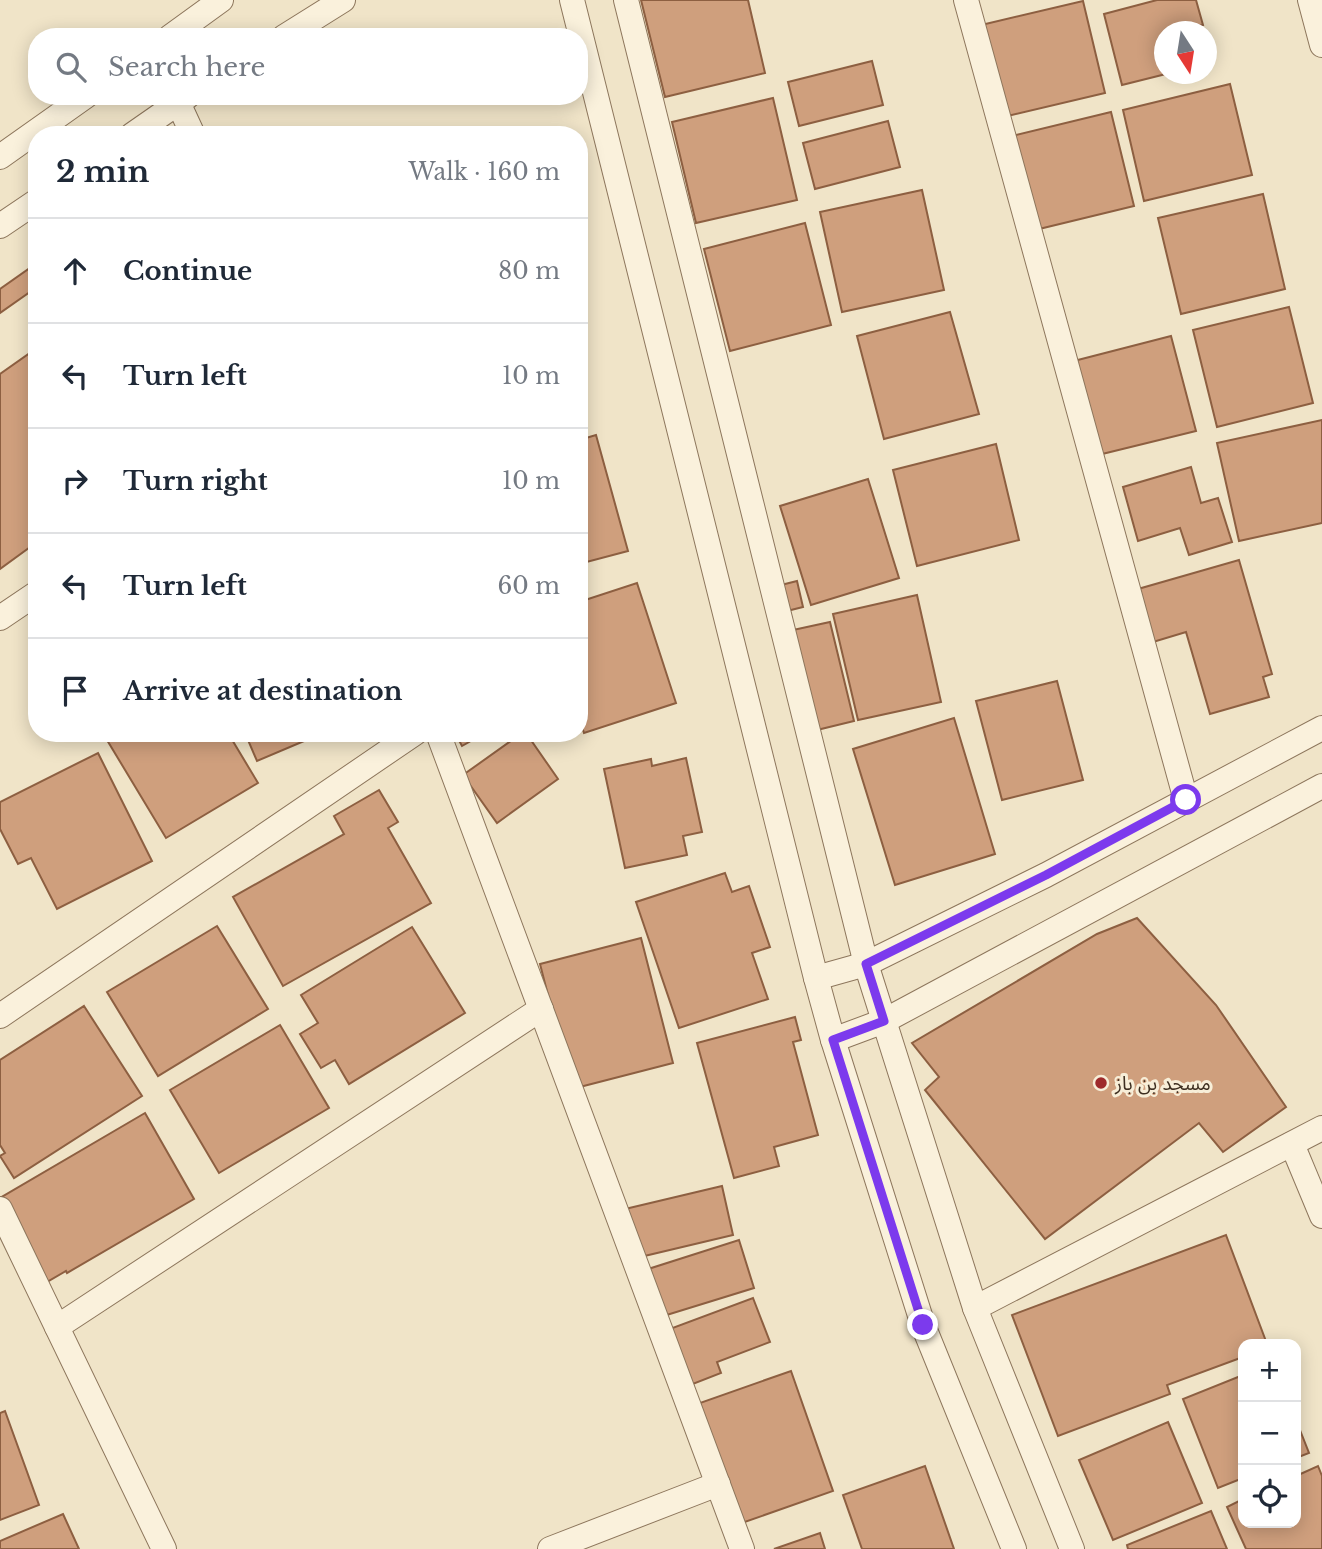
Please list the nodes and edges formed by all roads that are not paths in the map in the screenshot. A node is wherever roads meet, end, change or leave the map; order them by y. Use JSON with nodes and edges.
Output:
{"nodes":[{"id":1,"x":221,"y":0,"type":"edge"},
{"id":2,"x":344,"y":0,"type":"edge"},
{"id":3,"x":572,"y":0,"type":"edge"},
{"id":4,"x":626,"y":0,"type":"edge"},
{"id":5,"x":966,"y":0,"type":"edge"},
{"id":6,"x":1310,"y":0,"type":"edge"},
{"id":7,"x":182,"y":28,"type":"edge"},
{"id":8,"x":299,"y":28,"type":"edge"},
{"id":9,"x":579,"y":28,"type":"edge"},
{"id":10,"x":1322,"y":44,"type":"edge"},
{"id":11,"x":588,"y":64,"type":"edge"},
{"id":12,"x":73,"y":105,"type":"edge"},
{"id":13,"x":171,"y":105,"type":"edge"},
{"id":14,"x":182,"y":105,"type":"edge"},
{"id":15,"x":44,"y":126,"type":"edge"},
{"id":16,"x":144,"y":126,"type":"edge"},
{"id":17,"x":190,"y":126,"type":"edge"},
{"id":18,"x":28,"y":137,"type":"edge"},
{"id":19,"x":0,"y":157,"type":"edge"},
{"id":20,"x":28,"y":207,"type":"edge"},
{"id":21,"x":0,"y":226,"type":"edge"},
{"id":22,"x":28,"y":599,"type":"edge"},
{"id":23,"x":0,"y":618,"type":"edge"},
{"id":24,"x":1322,"y":728,"type":"edge"},
{"id":25,"x":402,"y":742,"type":"edge"},
{"id":26,"x":441,"y":742,"type":"edge"},
{"id":27,"x":1322,"y":786,"type":"edge"},
{"id":28,"x":1186,"y":800,"type":"junction"},
{"id":29,"x":866,"y":964,"type":"junction"},
{"id":30,"x":816,"y":978,"type":"junction"},
{"id":31,"x":541,"y":1009,"type":"junction"},
{"id":32,"x":0,"y":1016,"type":"edge"},
{"id":33,"x":884,"y":1021,"type":"junction"},
{"id":34,"x":833,"y":1040,"type":"junction"},
{"id":35,"x":1322,"y":1128,"type":"edge"},
{"id":36,"x":1292,"y":1144,"type":"junction"},
{"id":37,"x":0,"y":1209,"type":"edge"},
{"id":38,"x":1322,"y":1216,"type":"edge"},
{"id":39,"x":975,"y":1308,"type":"junction"},
{"id":40,"x":57,"y":1327,"type":"junction"},
{"id":41,"x":718,"y":1484,"type":"junction"},
{"id":42,"x":164,"y":1549,"type":"edge"},
{"id":43,"x":550,"y":1549,"type":"edge"},
{"id":44,"x":742,"y":1549,"type":"edge"},
{"id":45,"x":1014,"y":1549,"type":"edge"},
{"id":46,"x":1072,"y":1549,"type":"edge"}],
"edges":[{"from":1,"to":7,"type":"street"},
{"from":2,"to":8,"type":"street"},
{"from":3,"to":9,"type":"street"},
{"from":4,"to":29,"type":"street"},
{"from":5,"to":28,"type":"street"},
{"from":6,"to":10,"type":"street"},
{"from":11,"to":30,"type":"street"},
{"from":12,"to":15,"type":"street"},
{"from":13,"to":16,"type":"street"},
{"from":14,"to":17,"type":"street"},
{"from":18,"to":19,"type":"street"},
{"from":20,"to":21,"type":"street"},
{"from":22,"to":23,"type":"street"},
{"from":24,"to":28,"type":"street"},
{"from":25,"to":32,"type":"street"},
{"from":26,"to":31,"type":"street"},
{"from":27,"to":33,"type":"street"},
{"from":28,"to":29,"type":"street"},
{"from":29,"to":30,"type":"street"},
{"from":29,"to":33,"type":"street"},
{"from":30,"to":34,"type":"street"},
{"from":31,"to":40,"type":"street"},
{"from":31,"to":41,"type":"street"},
{"from":33,"to":34,"type":"street"},
{"from":33,"to":39,"type":"street"},
{"from":34,"to":45,"type":"street"},
{"from":35,"to":36,"type":"street"},
{"from":36,"to":38,"type":"street"},
{"from":36,"to":39,"type":"street"},
{"from":37,"to":40,"type":"street"},
{"from":39,"to":46,"type":"street"},
{"from":40,"to":42,"type":"street"},
{"from":41,"to":43,"type":"street"},
{"from":41,"to":44,"type":"street"}]}
